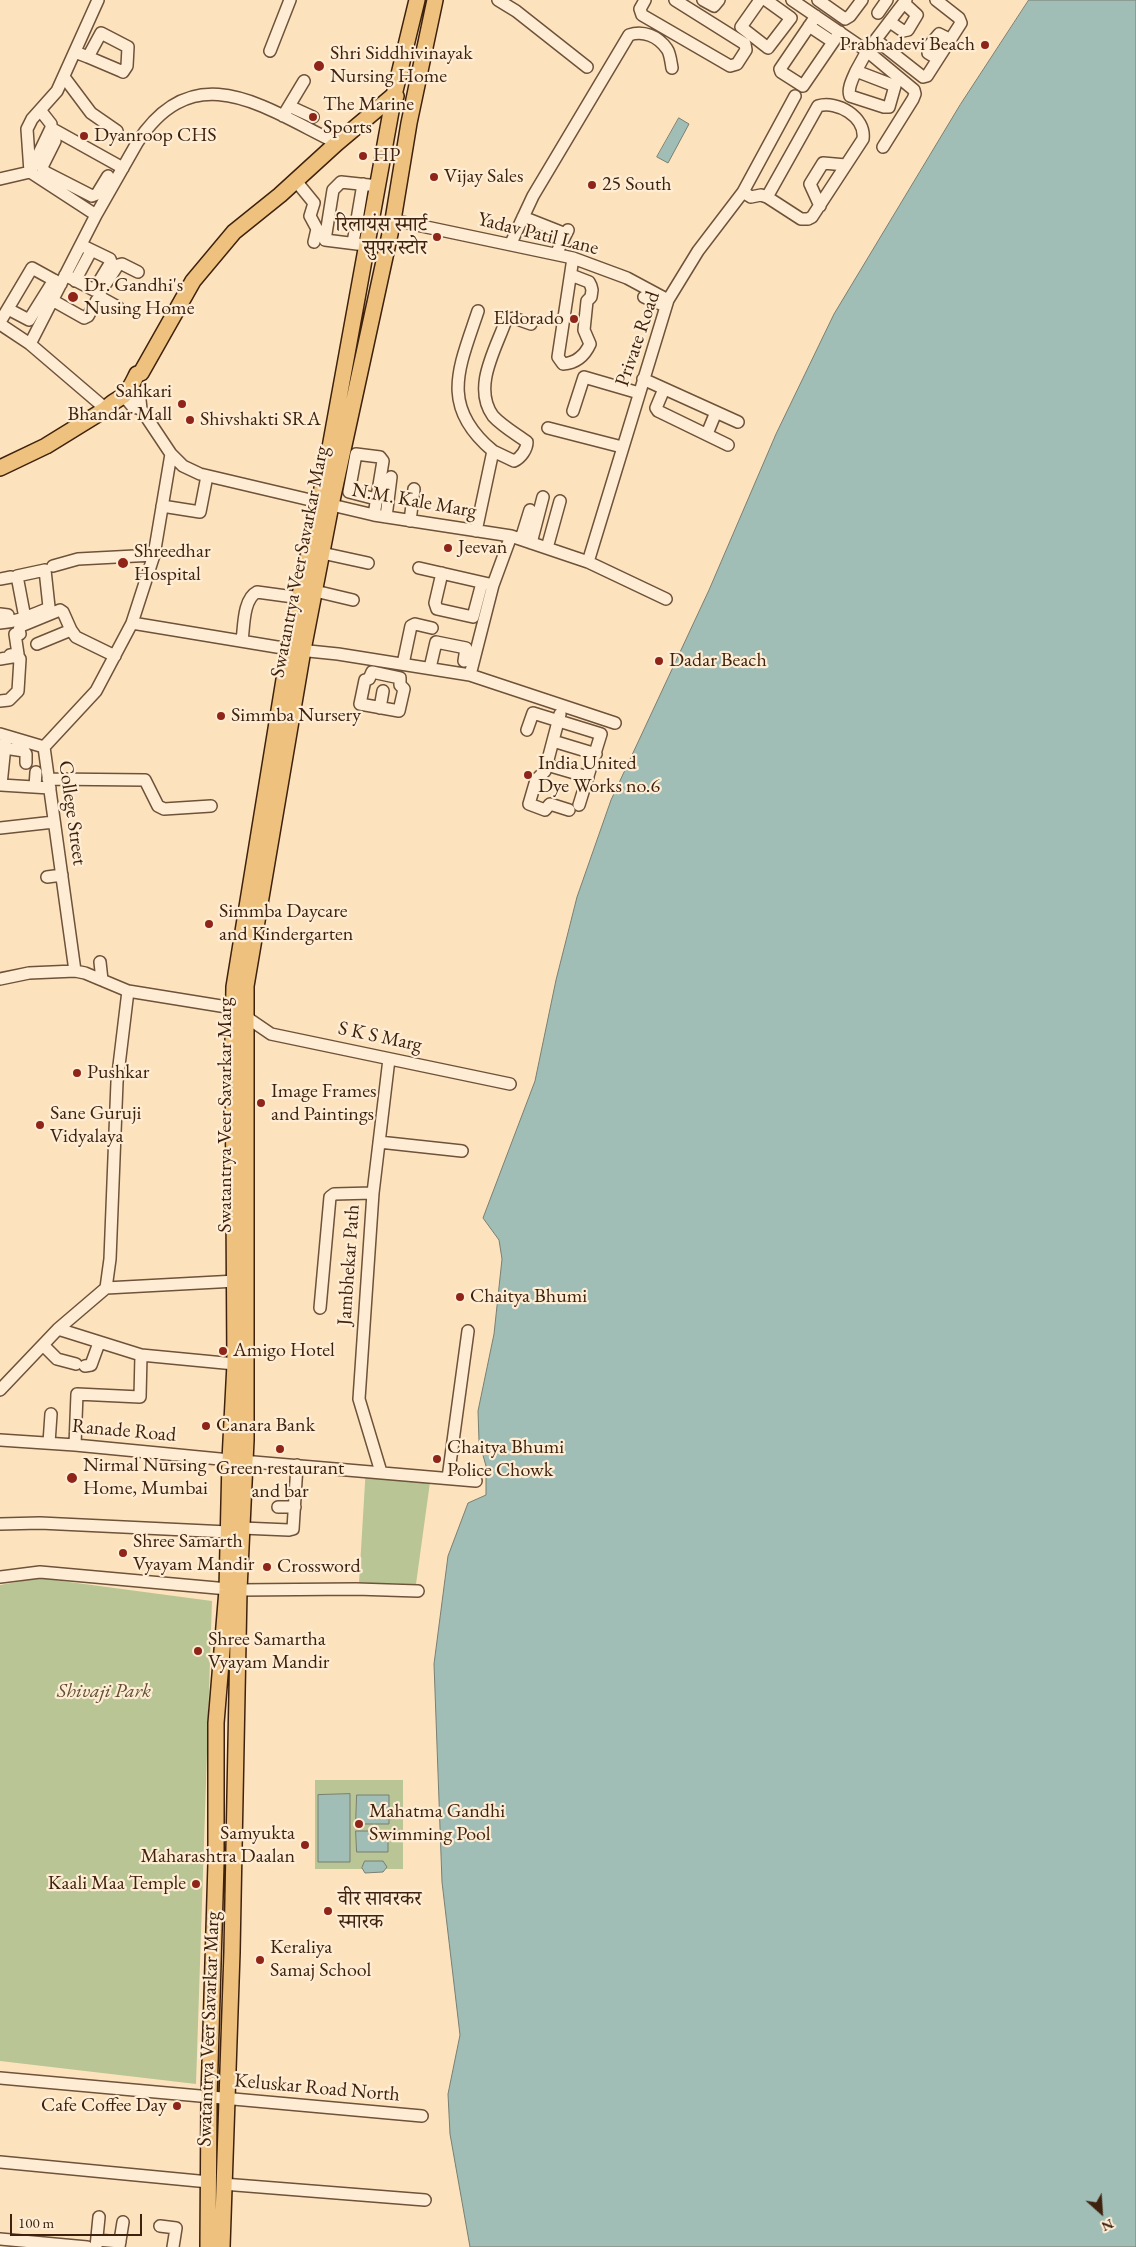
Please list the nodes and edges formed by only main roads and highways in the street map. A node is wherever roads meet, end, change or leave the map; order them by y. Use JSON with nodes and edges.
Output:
{"nodes":[{"id":1,"x":417,"y":0,"type":"edge"},
{"id":2,"x":435,"y":0,"type":"edge"},
{"id":3,"x":394,"y":95,"type":"junction"},
{"id":4,"x":414,"y":99,"type":"junction"},
{"id":5,"x":0,"y":468,"type":"edge"},
{"id":6,"x":324,"y":504,"type":"junction"},
{"id":7,"x":296,"y":649,"type":"junction"},
{"id":8,"x":239,"y":1034,"type":"junction"},
{"id":9,"x":237,"y":1461,"type":"junction"},
{"id":10,"x":233,"y":1590,"type":"junction"},
{"id":11,"x":216,"y":2183,"type":"junction"},
{"id":12,"x":208,"y":2247,"type":"edge"},
{"id":13,"x":222,"y":2247,"type":"edge"}],
"edges":[{"from":1,"to":3,"type":"main road","name":"Swatantrya Veer Savarkar Marg"},
{"from":2,"to":4,"type":"main road","name":"Swatantrya Veer Savarkar Marg"},
{"from":3,"to":4,"type":"main road"},
{"from":3,"to":5,"type":"main road"},
{"from":3,"to":6,"type":"main road","name":"Swatantrya Veer Savarkar Marg"},
{"from":4,"to":6,"type":"main road","name":"Swatantrya Veer Savarkar Marg"},
{"from":6,"to":7,"type":"main road","name":"Swatantrya Veer Savarkar Marg"},
{"from":6,"to":7,"type":"main road","name":"Swatantrya Veer Savarkar Marg"},
{"from":7,"to":8,"type":"main road","name":"Swatantrya Veer Savarkar Marg"},
{"from":7,"to":8,"type":"main road","name":"Swatantrya Veer Savarkar Marg"},
{"from":8,"to":9,"type":"main road","name":"Swatantrya Veer Savarkar Marg"},
{"from":8,"to":9,"type":"main road","name":"Swatantrya Veer Savarkar Marg"},
{"from":9,"to":10,"type":"main road","name":"Swatantrya Veer Savarkar Marg"},
{"from":10,"to":11,"type":"main road","name":"Swatantrya Veer Savarkar Marg"},
{"from":10,"to":11,"type":"main road","name":"Swatantrya Veer Savarkar Marg"},
{"from":11,"to":12,"type":"main road","name":"Swatantrya Veer Savarkar Marg"},
{"from":11,"to":13,"type":"main road","name":"Swatantrya Veer Savarkar Marg"}]}
